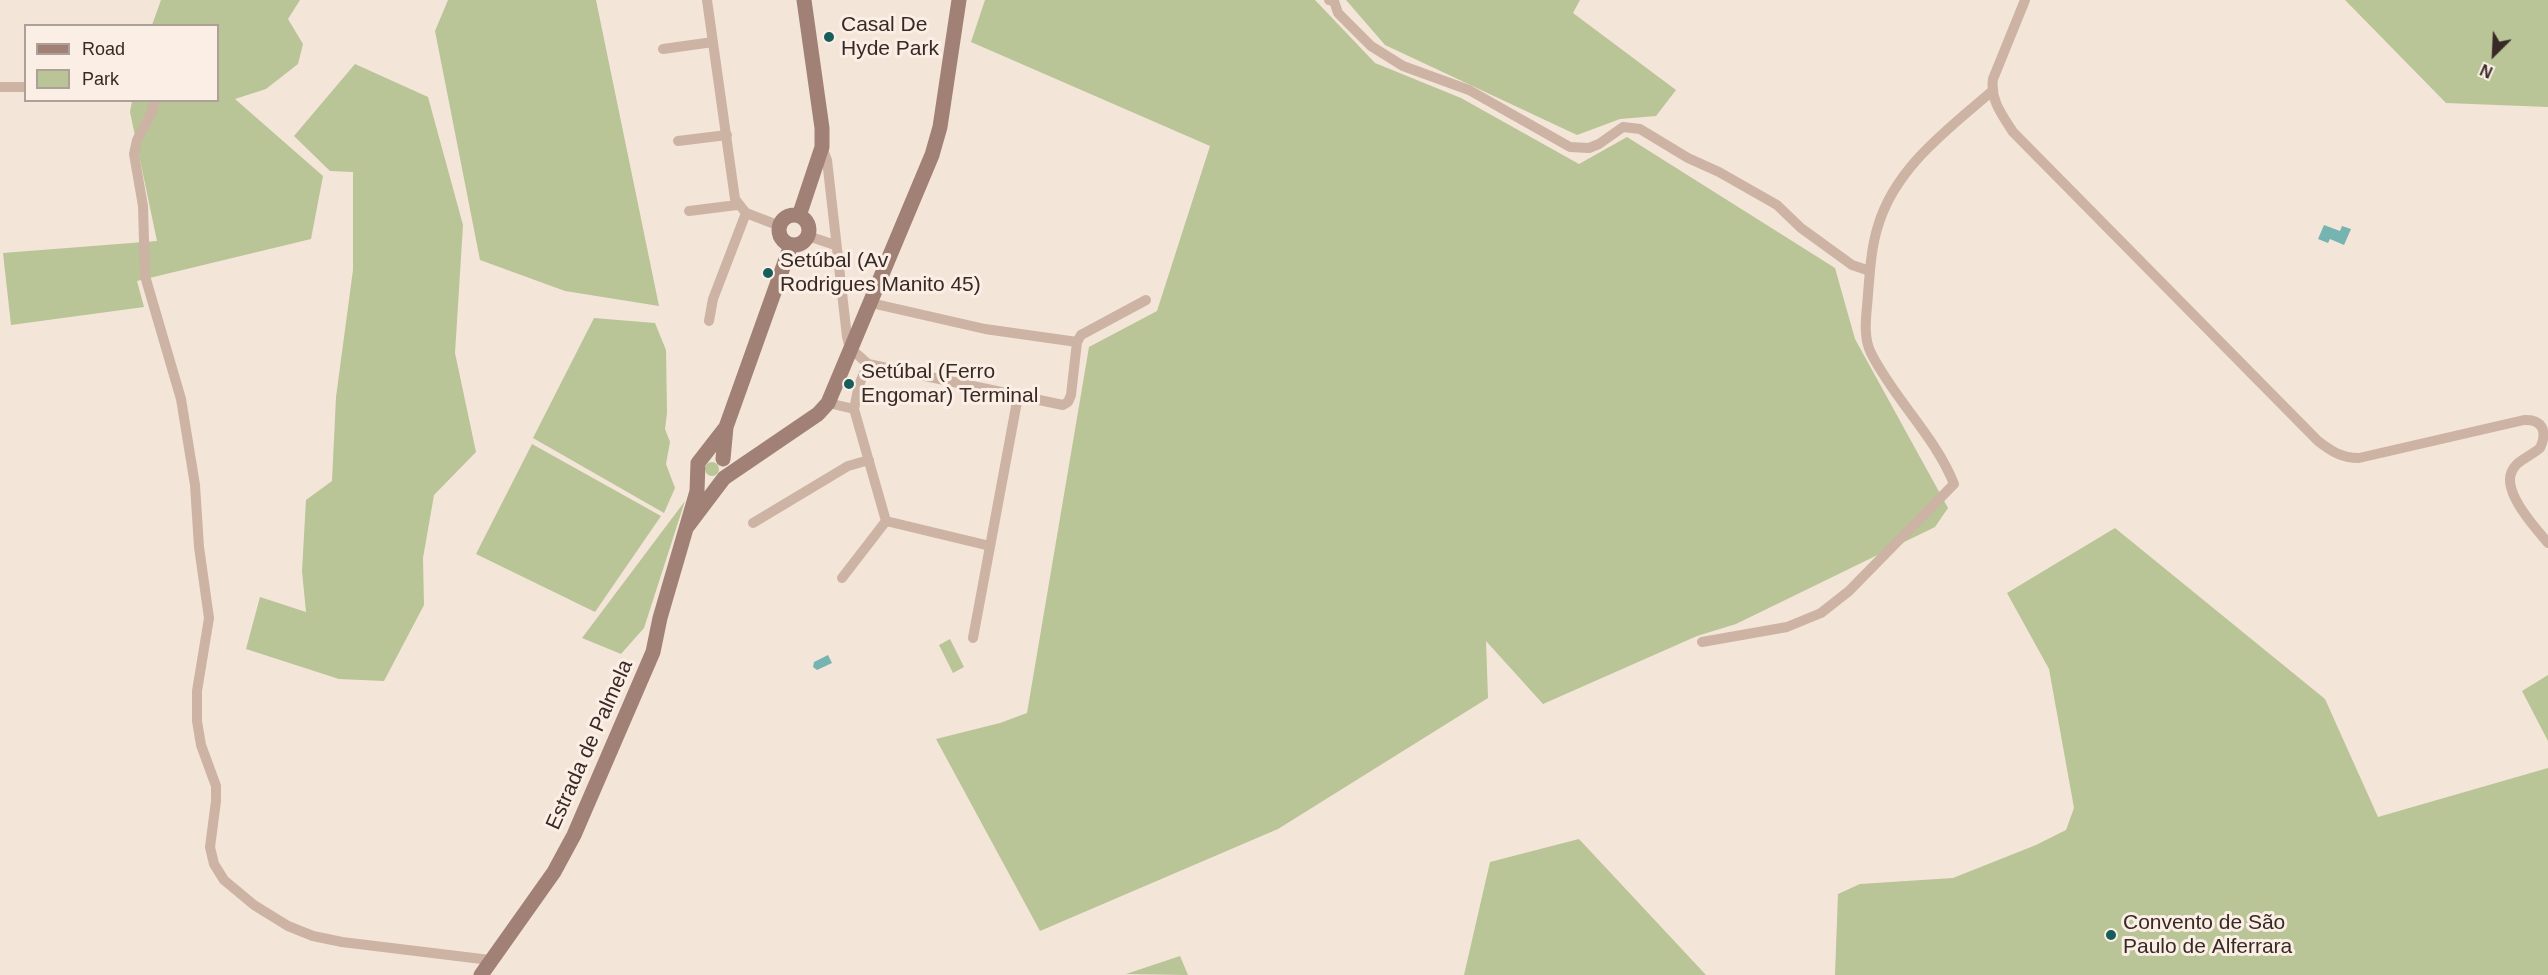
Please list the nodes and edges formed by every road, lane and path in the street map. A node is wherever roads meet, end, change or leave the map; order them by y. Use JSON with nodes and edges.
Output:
{"nodes":[{"id":1,"x":707,"y":0,"type":"edge"},
{"id":2,"x":804,"y":0,"type":"edge"},
{"id":3,"x":959,"y":0,"type":"edge"},
{"id":4,"x":1329,"y":0,"type":"edge"},
{"id":5,"x":2025,"y":0,"type":"edge"},
{"id":6,"x":714,"y":42,"type":"junction"},
{"id":7,"x":663,"y":49,"type":"dead end"},
{"id":8,"x":0,"y":87,"type":"edge"},
{"id":9,"x":24,"y":87,"type":"edge"},
{"id":10,"x":1991,"y":92,"type":"junction"},
{"id":11,"x":154,"y":102,"type":"edge"},
{"id":12,"x":727,"y":135,"type":"junction"},
{"id":13,"x":678,"y":141,"type":"dead end"},
{"id":14,"x":822,"y":147,"type":"junction"},
{"id":15,"x":737,"y":205,"type":"junction"},
{"id":16,"x":689,"y":211,"type":"dead end"},
{"id":17,"x":746,"y":213,"type":"junction"},
{"id":18,"x":799,"y":216,"type":"junction"},
{"id":19,"x":780,"y":226,"type":"junction"},
{"id":20,"x":808,"y":236,"type":"junction"},
{"id":21,"x":791,"y":244,"type":"junction"},
{"id":22,"x":836,"y":245,"type":"junction"},
{"id":23,"x":1870,"y":271,"type":"junction"},
{"id":24,"x":1146,"y":300,"type":"dead end"},
{"id":25,"x":871,"y":303,"type":"junction"},
{"id":26,"x":709,"y":321,"type":"dead end"},
{"id":27,"x":1077,"y":342,"type":"junction"},
{"id":28,"x":850,"y":348,"type":"junction"},
{"id":29,"x":868,"y":364,"type":"junction"},
{"id":30,"x":1018,"y":396,"type":"junction"},
{"id":31,"x":828,"y":403,"type":"junction"},
{"id":32,"x":854,"y":409,"type":"junction"},
{"id":33,"x":726,"y":427,"type":"junction"},
{"id":34,"x":704,"y":456,"type":"junction"},
{"id":35,"x":753,"y":457,"type":"junction"},
{"id":36,"x":724,"y":460,"type":"junction"},
{"id":37,"x":869,"y":460,"type":"junction"},
{"id":38,"x":698,"y":472,"type":"junction"},
{"id":39,"x":722,"y":479,"type":"junction"},
{"id":40,"x":886,"y":521,"type":"junction"},
{"id":41,"x":753,"y":523,"type":"dead end"},
{"id":42,"x":687,"y":527,"type":"junction"},
{"id":43,"x":2548,"y":543,"type":"edge"},
{"id":44,"x":990,"y":546,"type":"junction"},
{"id":45,"x":842,"y":578,"type":"dead end"},
{"id":46,"x":973,"y":638,"type":"dead end"},
{"id":47,"x":1702,"y":642,"type":"dead end"},
{"id":48,"x":490,"y":960,"type":"junction"},
{"id":49,"x":482,"y":975,"type":"edge"}],
"edges":[{"from":1,"to":6,"type":"street"},
{"from":2,"to":14,"type":"street"},
{"from":3,"to":25,"type":"street","name":"Estrada de Palmela"},
{"from":4,"to":23,"type":"street"},
{"from":5,"to":10,"type":"street"},
{"from":6,"to":7,"type":"street"},
{"from":6,"to":12,"type":"street"},
{"from":8,"to":9,"type":"street"},
{"from":10,"to":23,"type":"street"},
{"from":10,"to":43,"type":"street"},
{"from":11,"to":48,"type":"street"},
{"from":12,"to":13,"type":"street"},
{"from":12,"to":15,"type":"street"},
{"from":14,"to":18,"type":"street"},
{"from":14,"to":22,"type":"street"},
{"from":15,"to":16,"type":"street"},
{"from":15,"to":17,"type":"street"},
{"from":17,"to":19,"type":"street"},
{"from":17,"to":26,"type":"street"},
{"from":18,"to":19,"type":"street"},
{"from":18,"to":20,"type":"street"},
{"from":19,"to":21,"type":"street"},
{"from":20,"to":21,"type":"street"},
{"from":20,"to":22,"type":"street"},
{"from":21,"to":33,"type":"street"},
{"from":22,"to":28,"type":"street"},
{"from":23,"to":47,"type":"street"},
{"from":24,"to":27,"type":"street"},
{"from":25,"to":27,"type":"street"},
{"from":25,"to":28,"type":"street","name":"Estrada de Palmela"},
{"from":27,"to":30,"type":"street"},
{"from":28,"to":29,"type":"street"},
{"from":28,"to":31,"type":"street","name":"Estrada de Palmela"},
{"from":29,"to":30,"type":"street"},
{"from":29,"to":32,"type":"street"},
{"from":30,"to":44,"type":"street"},
{"from":31,"to":32,"type":"street"},
{"from":31,"to":35,"type":"street","name":"Estrada de Palmela"},
{"from":32,"to":37,"type":"street"},
{"from":33,"to":34,"type":"street"},
{"from":33,"to":36,"type":"street"},
{"from":34,"to":36,"type":"street"},
{"from":34,"to":38,"type":"street"},
{"from":35,"to":36,"type":"street","name":"Estrada de Palmela"},
{"from":35,"to":39,"type":"street","name":"Estrada de Palmela"},
{"from":36,"to":39,"type":"street"},
{"from":37,"to":40,"type":"street"},
{"from":37,"to":41,"type":"street"},
{"from":38,"to":39,"type":"street"},
{"from":38,"to":42,"type":"street","name":"Estrada de Palmela"},
{"from":39,"to":42,"type":"street","name":"Estrada de Palmela"},
{"from":40,"to":44,"type":"street"},
{"from":40,"to":45,"type":"street"},
{"from":42,"to":48,"type":"street","name":"Estrada de Palmela"},
{"from":44,"to":46,"type":"street"},
{"from":48,"to":49,"type":"street","name":"Estrada de Palmela"}]}
